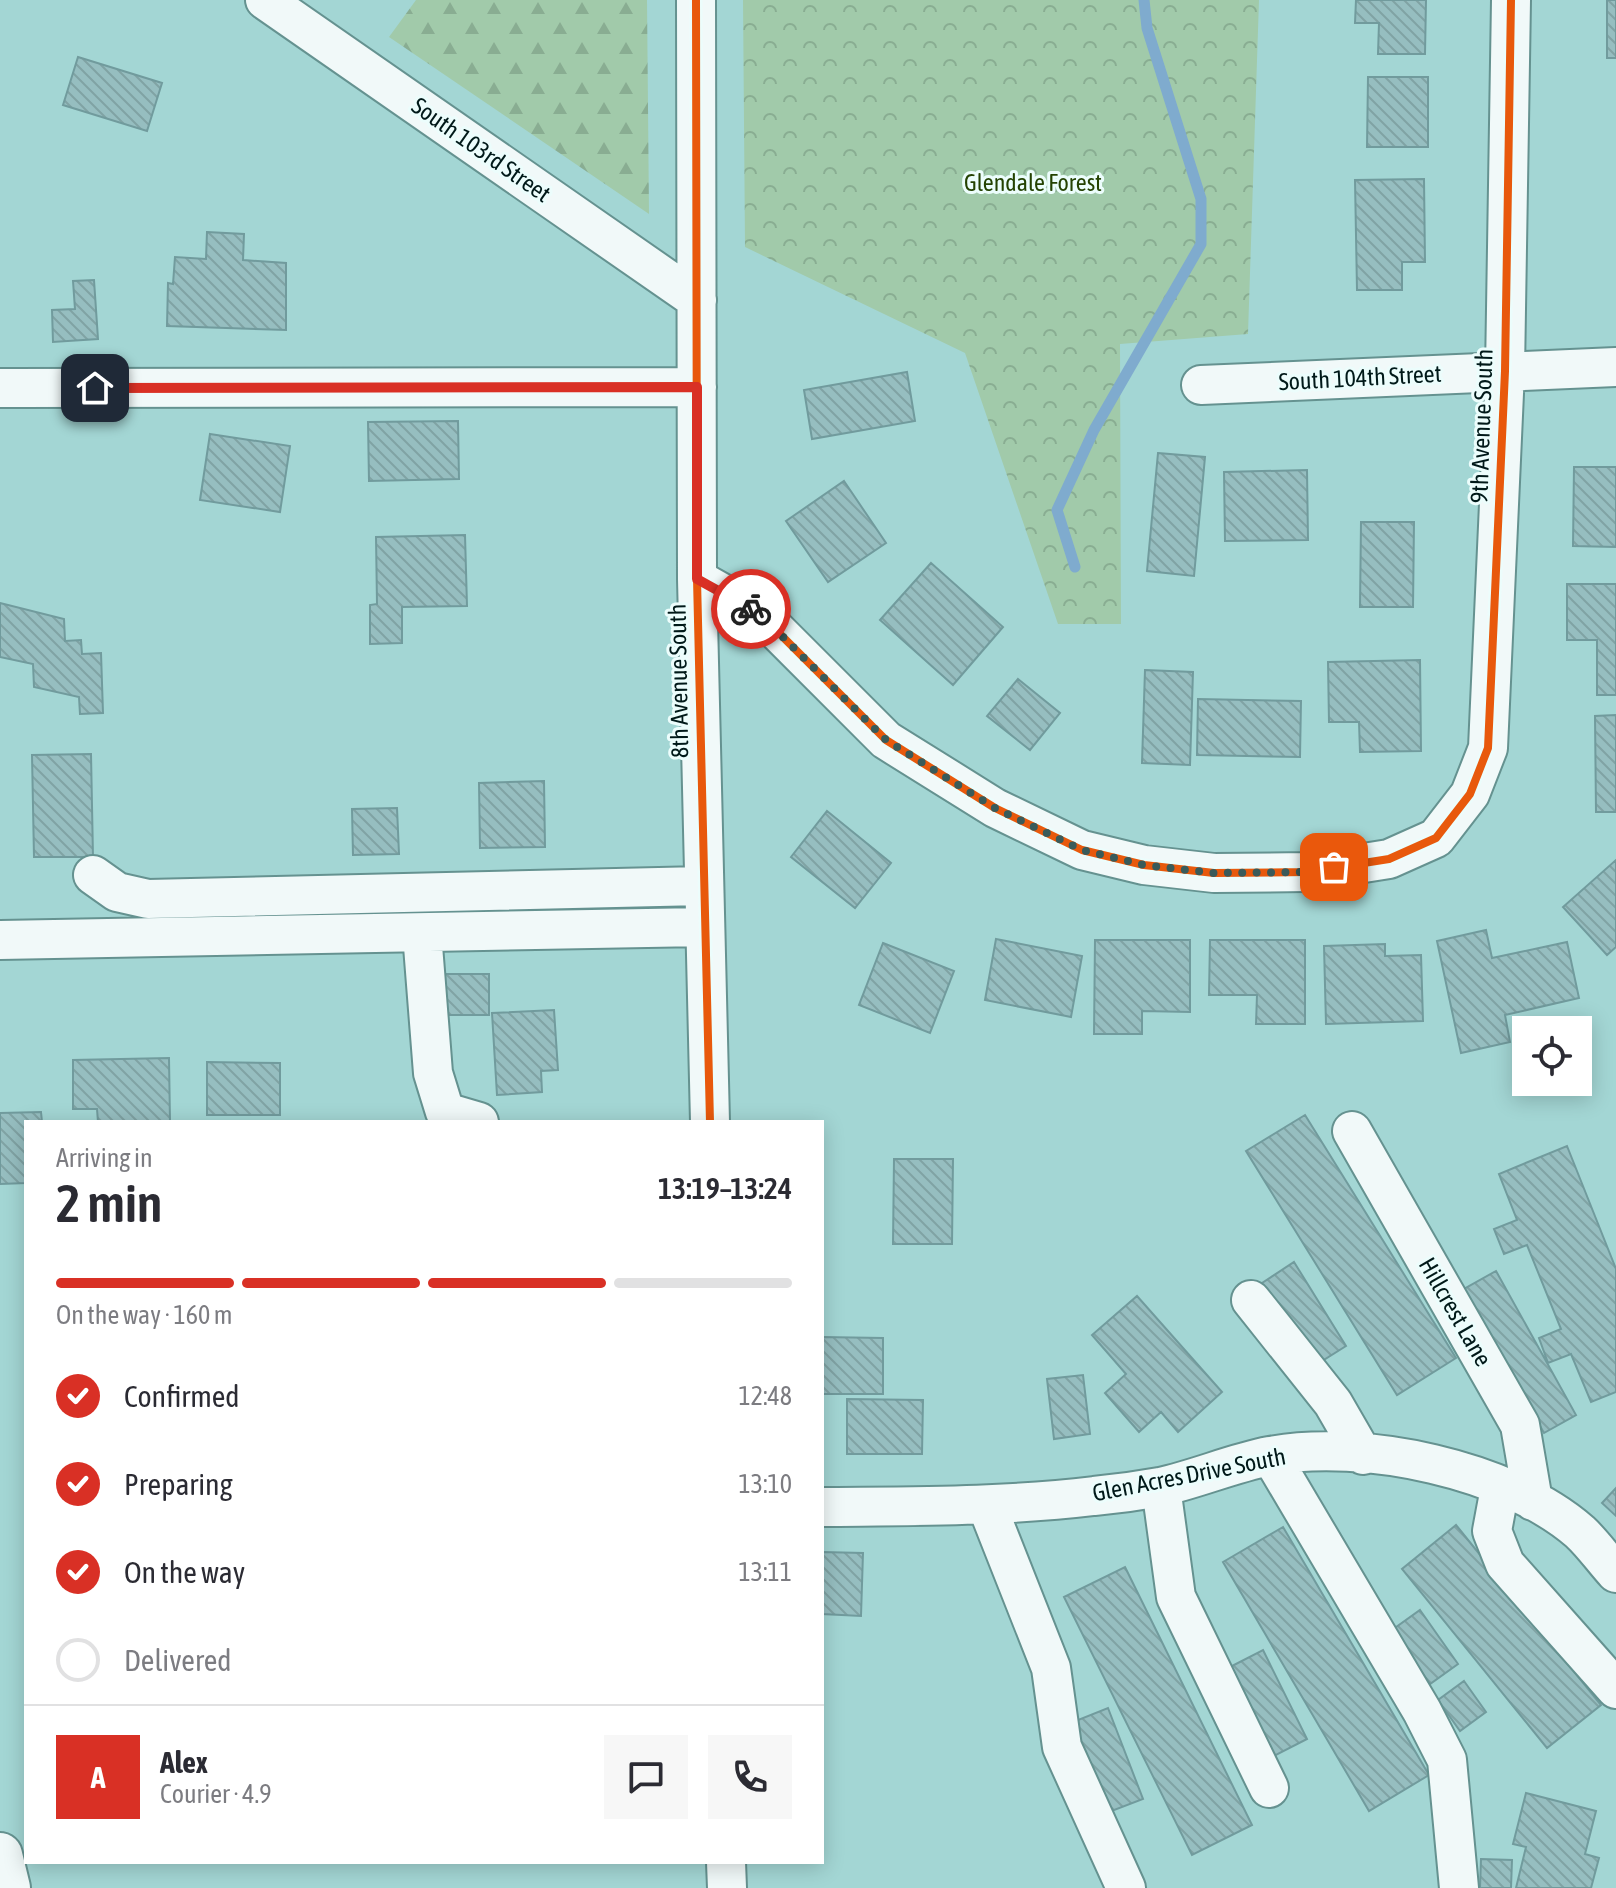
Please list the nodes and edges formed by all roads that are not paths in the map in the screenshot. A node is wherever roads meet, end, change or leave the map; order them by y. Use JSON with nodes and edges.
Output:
{"nodes":[{"id":1,"x":265,"y":0,"type":"edge"},
{"id":2,"x":696,"y":0,"type":"edge"},
{"id":3,"x":1511,"y":0,"type":"edge"},
{"id":4,"x":697,"y":300,"type":"junction"},
{"id":5,"x":1616,"y":367,"type":"edge"},
{"id":6,"x":1505,"y":371,"type":"junction"},
{"id":7,"x":1201,"y":385,"type":"dead end"},
{"id":8,"x":697,"y":387,"type":"junction"},
{"id":9,"x":0,"y":388,"type":"edge"},
{"id":10,"x":697,"y":579,"type":"junction"},
{"id":11,"x":93,"y":875,"type":"dead end"},
{"id":12,"x":702,"y":886,"type":"junction"},
{"id":13,"x":703,"y":927,"type":"junction"},
{"id":14,"x":422,"y":933,"type":"junction"},
{"id":15,"x":0,"y":940,"type":"edge"},
{"id":16,"x":472,"y":1120,"type":"edge"},
{"id":17,"x":710,"y":1120,"type":"edge"},
{"id":18,"x":1352,"y":1131,"type":"dead end"},
{"id":19,"x":1251,"y":1300,"type":"dead end"},
{"id":20,"x":1363,"y":1455,"type":"junction"},
{"id":21,"x":1271,"y":1456,"type":"junction"},
{"id":22,"x":1161,"y":1487,"type":"junction"},
{"id":23,"x":1517,"y":1495,"type":"junction"},
{"id":24,"x":987,"y":1506,"type":"junction"},
{"id":25,"x":824,"y":1507,"type":"edge"},
{"id":26,"x":1616,"y":1573,"type":"edge"},
{"id":27,"x":1616,"y":1689,"type":"edge"},
{"id":28,"x":1269,"y":1788,"type":"dead end"},
{"id":29,"x":0,"y":1855,"type":"edge"},
{"id":30,"x":726,"y":1864,"type":"edge"},
{"id":31,"x":8,"y":1888,"type":"edge"},
{"id":32,"x":727,"y":1888,"type":"edge"},
{"id":33,"x":1126,"y":1888,"type":"edge"},
{"id":34,"x":1459,"y":1888,"type":"edge"}],
"edges":[{"from":1,"to":4,"type":"street","name":"South 103rd Street"},
{"from":2,"to":4,"type":"street","name":"8th Avenue South"},
{"from":3,"to":6,"type":"street","name":"9th Avenue South"},
{"from":4,"to":8,"type":"street","name":"8th Avenue South"},
{"from":5,"to":6,"type":"street","name":"South 104th Street"},
{"from":6,"to":7,"type":"street","name":"South 104th Street"},
{"from":6,"to":10,"type":"street","name":"9th Avenue South"},
{"from":8,"to":9,"type":"street"},
{"from":8,"to":10,"type":"street","name":"8th Avenue South"},
{"from":10,"to":12,"type":"street","name":"8th Avenue South"},
{"from":11,"to":12,"type":"street"},
{"from":12,"to":13,"type":"street","name":"8th Avenue South"},
{"from":13,"to":14,"type":"street"},
{"from":13,"to":17,"type":"street","name":"8th Avenue South"},
{"from":14,"to":15,"type":"street"},
{"from":14,"to":16,"type":"street"},
{"from":18,"to":23,"type":"street","name":"Hillcrest Lane"},
{"from":19,"to":20,"type":"street"},
{"from":20,"to":21,"type":"street","name":"Glen Acres Drive South"},
{"from":20,"to":23,"type":"street","name":"Glen Acres Drive South"},
{"from":21,"to":22,"type":"street","name":"Glen Acres Drive South"},
{"from":21,"to":34,"type":"street"},
{"from":22,"to":24,"type":"street","name":"Glen Acres Drive South"},
{"from":22,"to":28,"type":"street"},
{"from":23,"to":26,"type":"street","name":"Glen Acres Drive South"},
{"from":23,"to":27,"type":"street"},
{"from":24,"to":25,"type":"street","name":"Glen Acres Drive South"},
{"from":24,"to":33,"type":"street"},
{"from":29,"to":31,"type":"highway"},
{"from":30,"to":32,"type":"street"}]}
